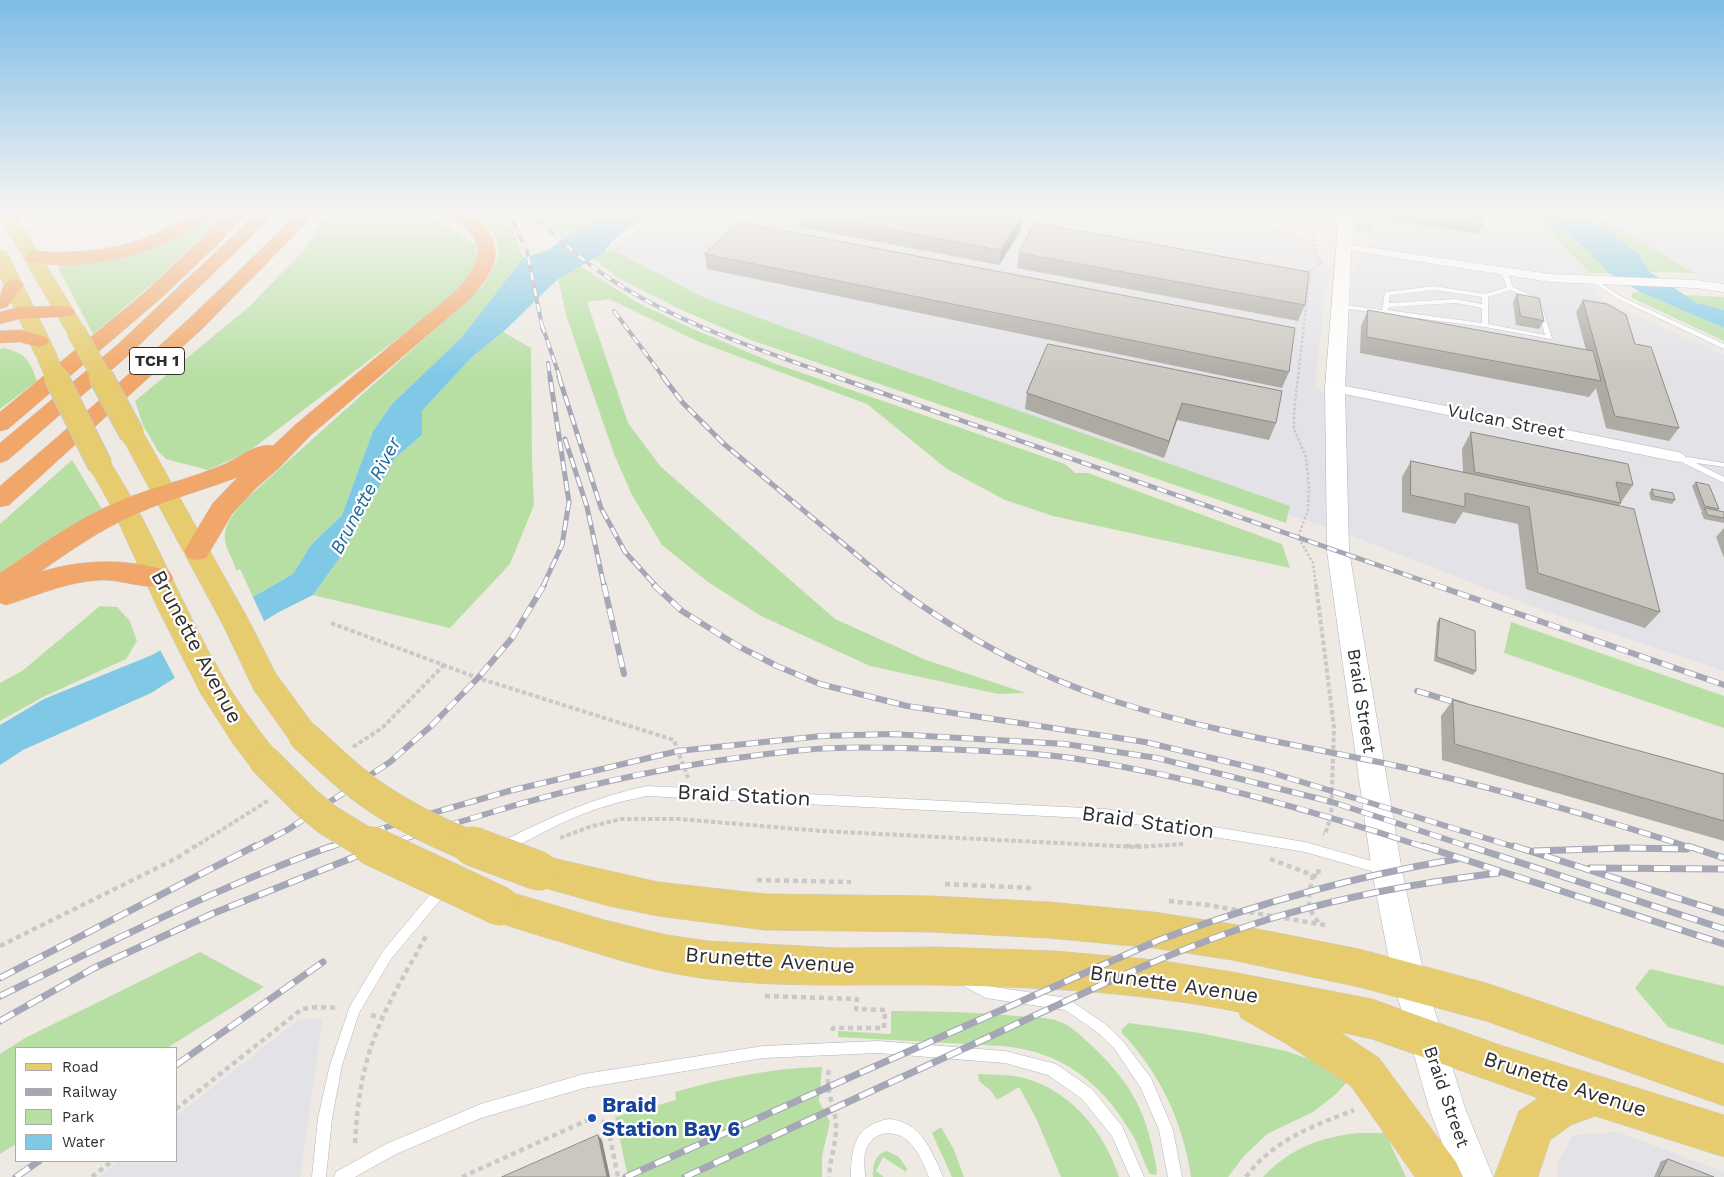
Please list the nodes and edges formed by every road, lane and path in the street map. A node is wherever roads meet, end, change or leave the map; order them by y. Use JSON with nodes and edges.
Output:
{"nodes":[{"id":1,"x":6,"y":268,"type":"edge"},
{"id":2,"x":40,"y":268,"type":"edge"},
{"id":3,"x":181,"y":268,"type":"edge"},
{"id":4,"x":209,"y":268,"type":"edge"},
{"id":5,"x":253,"y":268,"type":"edge"},
{"id":6,"x":482,"y":268,"type":"edge"},
{"id":7,"x":1315,"y":268,"type":"edge"},
{"id":8,"x":1343,"y":268,"type":"edge"},
{"id":9,"x":1478,"y":268,"type":"edge"},
{"id":10,"x":1504,"y":272,"type":"junction"},
{"id":11,"x":1595,"y":281,"type":"junction"},
{"id":12,"x":14,"y":285,"type":"junction"},
{"id":13,"x":1510,"y":288,"type":"junction"},
{"id":14,"x":1724,"y":288,"type":"edge"},
{"id":15,"x":1485,"y":296,"type":"junction"},
{"id":16,"x":0,"y":303,"type":"edge"},
{"id":17,"x":1386,"y":305,"type":"junction"},
{"id":18,"x":1340,"y":306,"type":"junction"},
{"id":19,"x":1484,"y":306,"type":"junction"},
{"id":20,"x":65,"y":312,"type":"junction"},
{"id":21,"x":1385,"y":312,"type":"junction"},
{"id":22,"x":27,"y":313,"type":"junction"},
{"id":23,"x":0,"y":318,"type":"edge"},
{"id":24,"x":1485,"y":325,"type":"junction"},
{"id":25,"x":0,"y":337,"type":"edge"},
{"id":26,"x":1724,"y":347,"type":"edge"},
{"id":27,"x":43,"y":348,"type":"junction"},
{"id":28,"x":1335,"y":388,"type":"junction"},
{"id":29,"x":0,"y":424,"type":"edge"},
{"id":30,"x":303,"y":430,"type":"junction"},
{"id":31,"x":0,"y":455,"type":"edge"},
{"id":32,"x":1678,"y":457,"type":"junction"},
{"id":33,"x":1724,"y":464,"type":"edge"},
{"id":34,"x":1724,"y":480,"type":"edge"},
{"id":35,"x":164,"y":493,"type":"junction"},
{"id":36,"x":0,"y":499,"type":"edge"},
{"id":37,"x":126,"y":508,"type":"junction"},
{"id":38,"x":197,"y":551,"type":"junction"},
{"id":39,"x":159,"y":578,"type":"junction"},
{"id":40,"x":0,"y":586,"type":"edge"},
{"id":41,"x":0,"y":598,"type":"edge"},
{"id":42,"x":330,"y":623,"type":"dead end"},
{"id":43,"x":444,"y":665,"type":"junction"},
{"id":44,"x":350,"y":749,"type":"dead end"},
{"id":45,"x":694,"y":793,"type":"junction"},
{"id":46,"x":276,"y":796,"type":"dead end"},
{"id":47,"x":1320,"y":834,"type":"dead end"},
{"id":48,"x":558,"y":839,"type":"dead end"},
{"id":49,"x":1193,"y":846,"type":"dead end"},
{"id":50,"x":1262,"y":856,"type":"dead end"},
{"id":51,"x":479,"y":860,"type":"dead end"},
{"id":52,"x":1387,"y":871,"type":"junction"},
{"id":53,"x":463,"y":872,"type":"dead end"},
{"id":54,"x":1313,"y":874,"type":"junction"},
{"id":55,"x":1318,"y":877,"type":"dead end"},
{"id":56,"x":1320,"y":924,"type":"dead end"},
{"id":57,"x":429,"y":930,"type":"dead end"},
{"id":58,"x":0,"y":946,"type":"edge"},
{"id":59,"x":937,"y":966,"type":"junction"},
{"id":60,"x":1409,"y":980,"type":"junction"},
{"id":61,"x":1232,"y":991,"type":"junction"},
{"id":62,"x":857,"y":999,"type":"dead end"},
{"id":63,"x":332,"y":1008,"type":"dead end"},
{"id":64,"x":364,"y":1013,"type":"dead end"},
{"id":65,"x":382,"y":1018,"type":"junction"},
{"id":66,"x":833,"y":1028,"type":"dead end"},
{"id":67,"x":1426,"y":1039,"type":"junction"},
{"id":68,"x":829,"y":1070,"type":"dead end"},
{"id":69,"x":1724,"y":1084,"type":"edge"},
{"id":70,"x":1595,"y":1095,"type":"junction"},
{"id":71,"x":1362,"y":1106,"type":"dead end"},
{"id":72,"x":178,"y":1107,"type":"edge"},
{"id":73,"x":1724,"y":1136,"type":"edge"},
{"id":74,"x":355,"y":1143,"type":"dead end"},
{"id":75,"x":111,"y":1162,"type":"edge"},
{"id":76,"x":92,"y":1177,"type":"edge"},
{"id":77,"x":319,"y":1177,"type":"edge"},
{"id":78,"x":341,"y":1177,"type":"edge"},
{"id":79,"x":462,"y":1177,"type":"edge"},
{"id":80,"x":618,"y":1177,"type":"edge"},
{"id":81,"x":829,"y":1177,"type":"edge"},
{"id":82,"x":858,"y":1177,"type":"edge"},
{"id":83,"x":936,"y":1177,"type":"edge"},
{"id":84,"x":1137,"y":1177,"type":"edge"},
{"id":85,"x":1175,"y":1177,"type":"edge"},
{"id":86,"x":1246,"y":1177,"type":"edge"},
{"id":87,"x":1441,"y":1177,"type":"edge"},
{"id":88,"x":1474,"y":1177,"type":"edge"},
{"id":89,"x":1516,"y":1177,"type":"edge"}],
"edges":[{"from":1,"to":12,"type":"main road","name":"Brunette Avenue"},
{"from":2,"to":20,"type":"main road"},
{"from":3,"to":29,"type":"highway"},
{"from":4,"to":31,"type":"highway","number":"TCH 1"},
{"from":5,"to":36,"type":"highway","number":"TCH 1"},
{"from":6,"to":30,"type":"highway"},
{"from":7,"to":47,"type":"path"},
{"from":8,"to":18,"type":"street","name":"Braid Street"},
{"from":9,"to":10,"type":"street"},
{"from":10,"to":11,"type":"street"},
{"from":10,"to":13,"type":"lane"},
{"from":11,"to":14,"type":"street"},
{"from":11,"to":26,"type":"lane"},
{"from":12,"to":16,"type":"highway"},
{"from":12,"to":22,"type":"main road","name":"Brunette Avenue"},
{"from":13,"to":15,"type":"lane"},
{"from":13,"to":24,"type":"lane"},
{"from":15,"to":17,"type":"lane"},
{"from":15,"to":19,"type":"lane"},
{"from":17,"to":19,"type":"lane"},
{"from":17,"to":21,"type":"lane"},
{"from":18,"to":21,"type":"lane"},
{"from":18,"to":28,"type":"street","name":"Braid Street"},
{"from":19,"to":24,"type":"lane"},
{"from":20,"to":22,"type":"highway"},
{"from":20,"to":35,"type":"main road","bridge":true},
{"from":21,"to":24,"type":"lane"},
{"from":22,"to":23,"type":"highway"},
{"from":22,"to":27,"type":"main road","name":"Brunette Avenue"},
{"from":25,"to":27,"type":"highway"},
{"from":27,"to":37,"type":"main road","name":"Brunette Avenue","bridge":true},
{"from":28,"to":32,"type":"street","name":"Vulcan Street"},
{"from":28,"to":52,"type":"street","name":"Braid Street"},
{"from":30,"to":35,"type":"highway"},
{"from":30,"to":38,"type":"highway"},
{"from":32,"to":33,"type":"lane"},
{"from":32,"to":34,"type":"lane"},
{"from":35,"to":37,"type":"highway"},
{"from":35,"to":38,"type":"main road"},
{"from":37,"to":39,"type":"main road","name":"Brunette Avenue"},
{"from":37,"to":40,"type":"highway"},
{"from":38,"to":60,"type":"main road","bridge":true},
{"from":39,"to":41,"type":"highway"},
{"from":39,"to":59,"type":"main road","name":"Brunette Avenue","bridge":true},
{"from":42,"to":43,"type":"path"},
{"from":43,"to":44,"type":"path"},
{"from":43,"to":45,"type":"path"},
{"from":45,"to":51,"type":"lane","name":"Braid Station"},
{"from":45,"to":52,"type":"lane","name":"Braid Station"},
{"from":46,"to":58,"type":"path"},
{"from":48,"to":49,"type":"path"},
{"from":50,"to":54,"type":"path"},
{"from":52,"to":60,"type":"street","name":"Braid Street"},
{"from":53,"to":77,"type":"lane"},
{"from":54,"to":55,"type":"path"},
{"from":54,"to":56,"type":"path"},
{"from":57,"to":65,"type":"path"},
{"from":59,"to":61,"type":"main road","name":"Brunette Avenue"},
{"from":59,"to":85,"type":"lane"},
{"from":60,"to":67,"type":"street","name":"Braid Street"},
{"from":60,"to":69,"type":"main road"},
{"from":61,"to":67,"type":"main road","name":"Brunette Avenue"},
{"from":61,"to":87,"type":"main road"},
{"from":62,"to":66,"type":"path"},
{"from":63,"to":72,"type":"path"},
{"from":64,"to":65,"type":"path"},
{"from":65,"to":74,"type":"path"},
{"from":67,"to":70,"type":"main road","name":"Brunette Avenue"},
{"from":67,"to":88,"type":"street","name":"Braid Street"},
{"from":68,"to":81,"type":"path"},
{"from":70,"to":73,"type":"main road","name":"Brunette Avenue"},
{"from":70,"to":89,"type":"main road"},
{"from":71,"to":86,"type":"path"},
{"from":75,"to":76,"type":"path"},
{"from":78,"to":84,"type":"lane"},
{"from":79,"to":80,"type":"path"},
{"from":82,"to":83,"type":"lane"}]}
